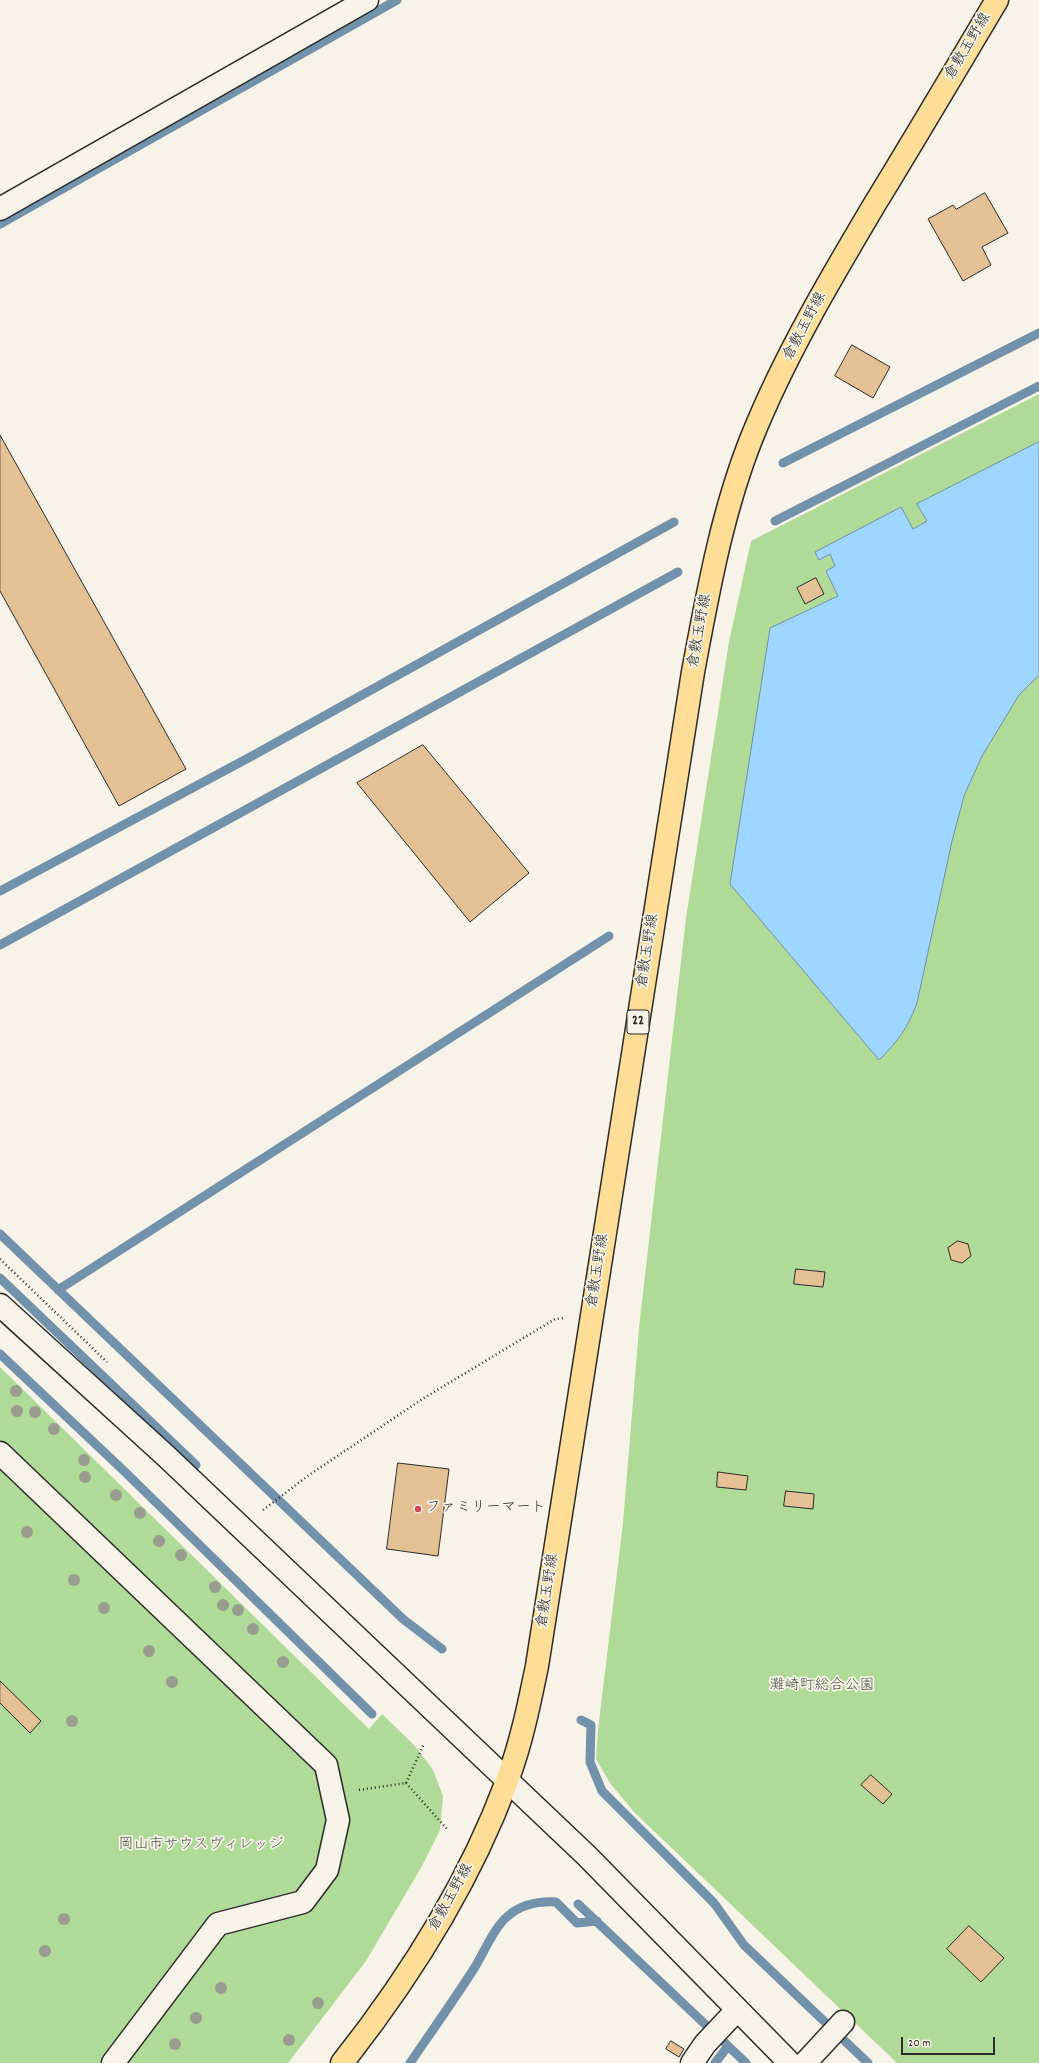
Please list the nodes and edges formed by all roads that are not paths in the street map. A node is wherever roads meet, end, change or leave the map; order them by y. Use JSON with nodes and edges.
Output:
{"nodes":[{"id":1,"x":367,"y":0,"type":"edge"},
{"id":2,"x":997,"y":0,"type":"edge"},
{"id":3,"x":0,"y":209,"type":"edge"},
{"id":4,"x":0,"y":1305,"type":"edge"},
{"id":5,"x":0,"y":1453,"type":"edge"},
{"id":6,"x":508,"y":1781,"type":"junction"},
{"id":7,"x":843,"y":2022,"type":"dead end"},
{"id":8,"x":723,"y":2025,"type":"junction"},
{"id":9,"x":112,"y":2063,"type":"edge"},
{"id":10,"x":342,"y":2063,"type":"edge"},
{"id":11,"x":692,"y":2063,"type":"edge"},
{"id":12,"x":790,"y":2063,"type":"edge"},
{"id":13,"x":805,"y":2063,"type":"edge"}],
"edges":[{"from":1,"to":3,"type":"street"},
{"from":2,"to":6,"type":"main road","name":"倉敷玉野線","number":"22"},
{"from":4,"to":6,"type":"street"},
{"from":5,"to":9,"type":"street"},
{"from":6,"to":8,"type":"street"},
{"from":6,"to":10,"type":"main road","name":"倉敷玉野線","number":"22"},
{"from":7,"to":13,"type":"street"},
{"from":8,"to":11,"type":"street"},
{"from":8,"to":12,"type":"street"}]}
